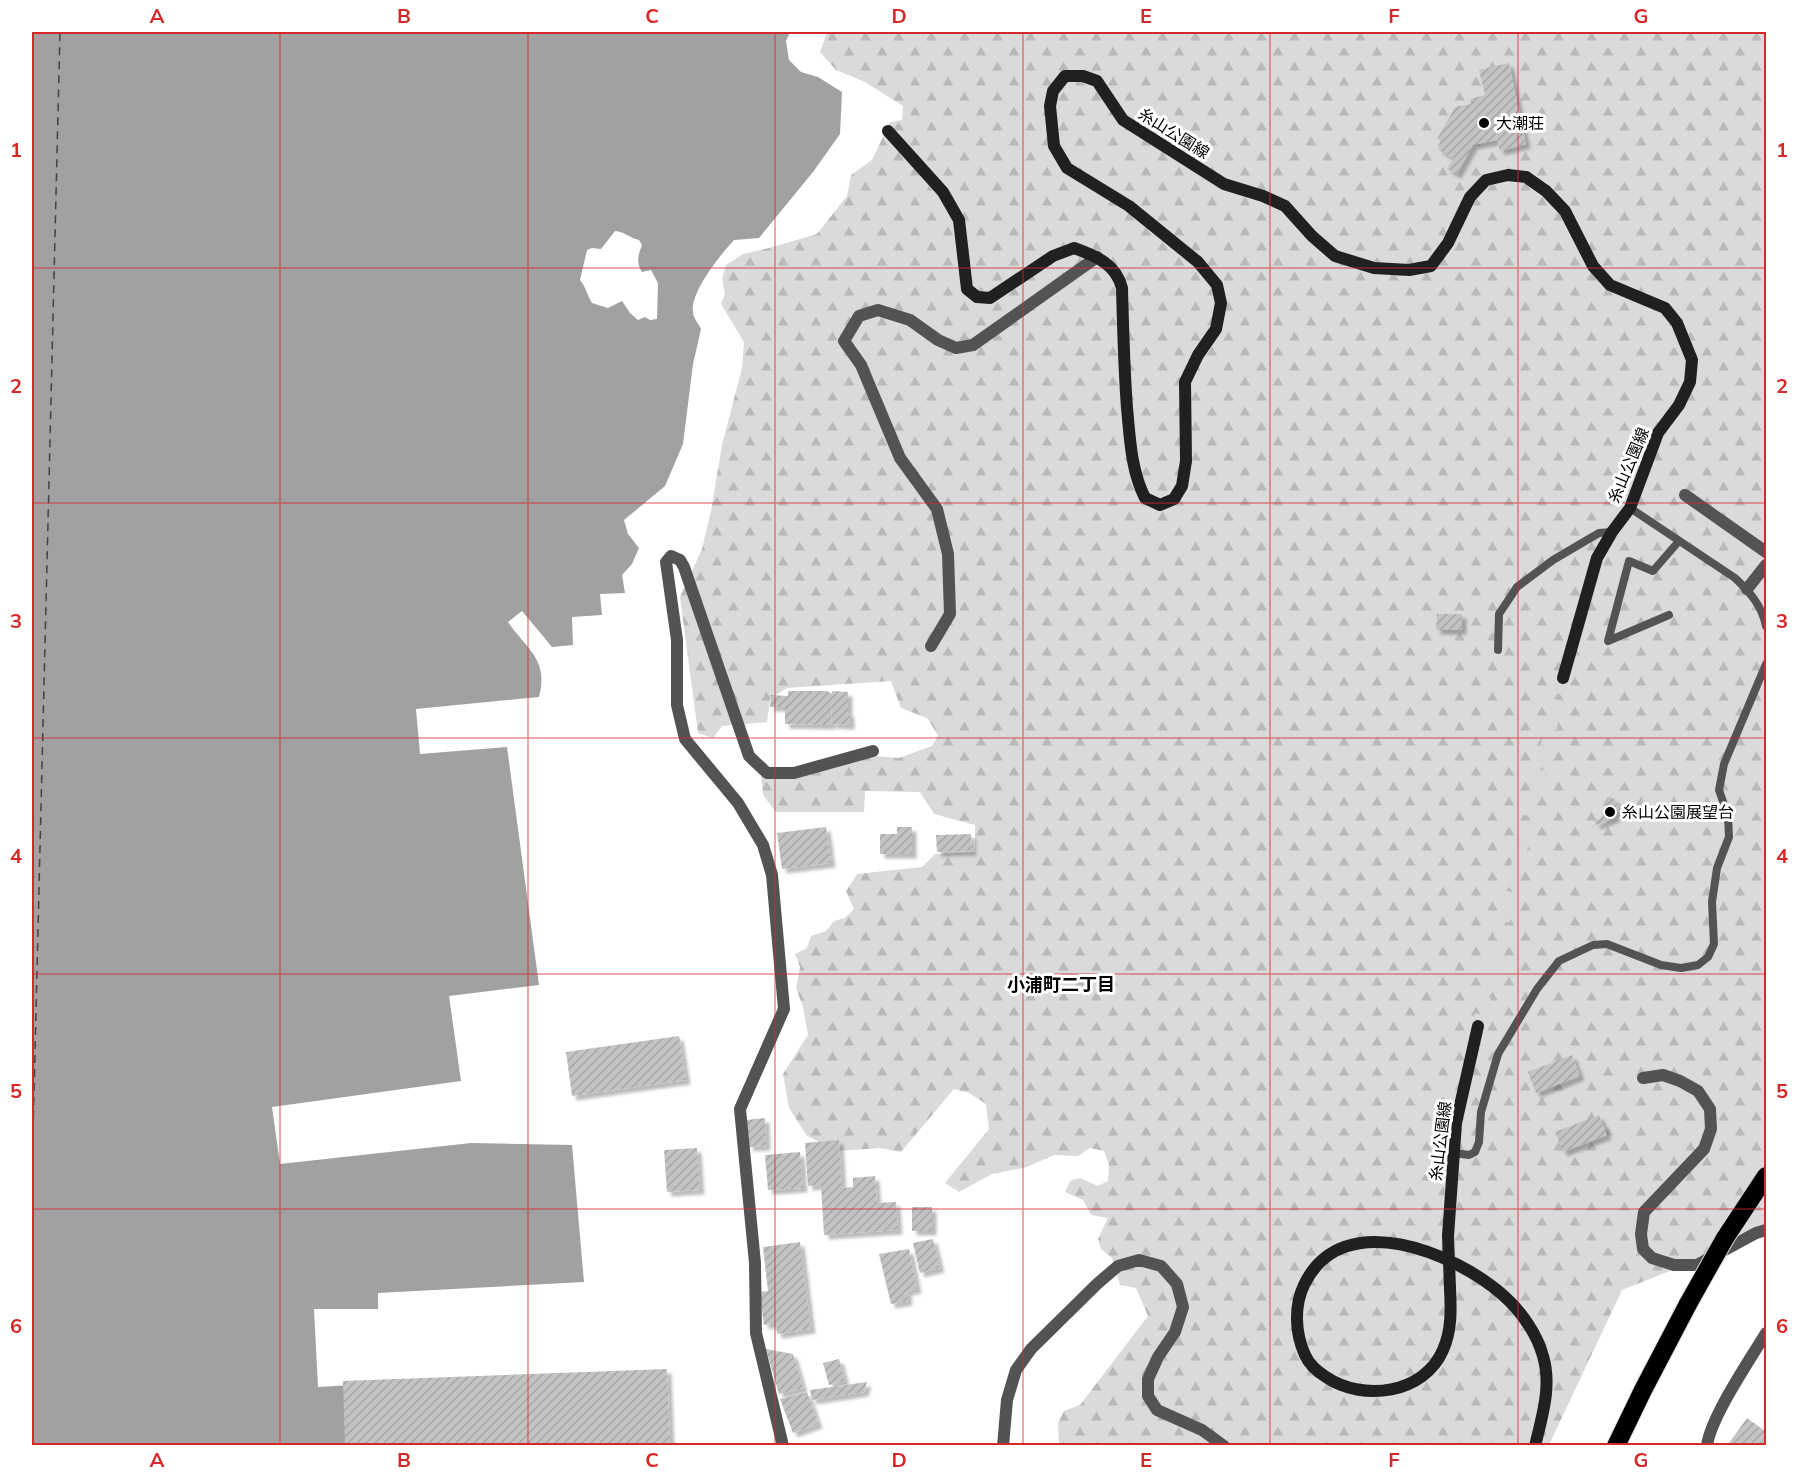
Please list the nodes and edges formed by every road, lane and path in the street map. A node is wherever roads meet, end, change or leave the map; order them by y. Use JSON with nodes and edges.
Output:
{"nodes":[{"id":1,"x":888,"y":131,"type":"dead end"},
{"id":2,"x":1097,"y":257,"type":"junction"},
{"id":3,"x":1685,"y":495,"type":"dead end"},
{"id":4,"x":1630,"y":508,"type":"junction"},
{"id":5,"x":1611,"y":532,"type":"junction"},
{"id":6,"x":1679,"y":541,"type":"junction"},
{"id":7,"x":1767,"y":552,"type":"edge"},
{"id":8,"x":1767,"y":565,"type":"edge"},
{"id":9,"x":1746,"y":589,"type":"junction"},
{"id":10,"x":1669,"y":615,"type":"dead end"},
{"id":11,"x":1767,"y":626,"type":"edge"},
{"id":12,"x":931,"y":646,"type":"dead end"},
{"id":13,"x":1498,"y":650,"type":"dead end"},
{"id":14,"x":1767,"y":664,"type":"edge"},
{"id":15,"x":1563,"y":678,"type":"tunnel mouth"},
{"id":16,"x":873,"y":751,"type":"dead end"},
{"id":17,"x":1478,"y":1026,"type":"tunnel mouth"},
{"id":18,"x":1643,"y":1078,"type":"dead end"},
{"id":19,"x":1454,"y":1153,"type":"junction"},
{"id":20,"x":1767,"y":1176,"type":"edge"},
{"id":21,"x":1767,"y":1196,"type":"edge"},
{"id":22,"x":1767,"y":1230,"type":"edge"},
{"id":23,"x":1689,"y":1304,"type":"junction"},
{"id":24,"x":1767,"y":1333,"type":"edge"},
{"id":25,"x":783,"y":1446,"type":"edge"},
{"id":26,"x":1003,"y":1446,"type":"edge"},
{"id":27,"x":1224,"y":1446,"type":"edge"},
{"id":28,"x":1535,"y":1446,"type":"edge"},
{"id":29,"x":1616,"y":1446,"type":"edge"},
{"id":30,"x":1707,"y":1446,"type":"edge"}],
"edges":[{"from":1,"to":2,"type":"main road","name":"糸山公園線"},
{"from":2,"to":4,"type":"main road","name":"糸山公園線"},
{"from":2,"to":12,"type":"street"},
{"from":3,"to":7,"type":"street"},
{"from":4,"to":5,"type":"main road","name":"糸山公園線"},
{"from":4,"to":6,"type":"lane"},
{"from":5,"to":13,"type":"lane"},
{"from":5,"to":15,"type":"main road","name":"糸山公園線"},
{"from":6,"to":9,"type":"lane"},
{"from":6,"to":10,"type":"lane"},
{"from":8,"to":9,"type":"street"},
{"from":9,"to":11,"type":"lane"},
{"from":14,"to":19,"type":"lane"},
{"from":16,"to":25,"type":"street"},
{"from":17,"to":19,"type":"main road","name":"糸山公園線"},
{"from":18,"to":22,"type":"street"},
{"from":19,"to":28,"type":"main road","name":"糸山公園線","bridge":true},
{"from":20,"to":23,"type":"highway","bridge":true},
{"from":21,"to":23,"type":"highway","bridge":true},
{"from":23,"to":29,"type":"highway"},
{"from":24,"to":30,"type":"street"},
{"from":26,"to":27,"type":"street"}]}
